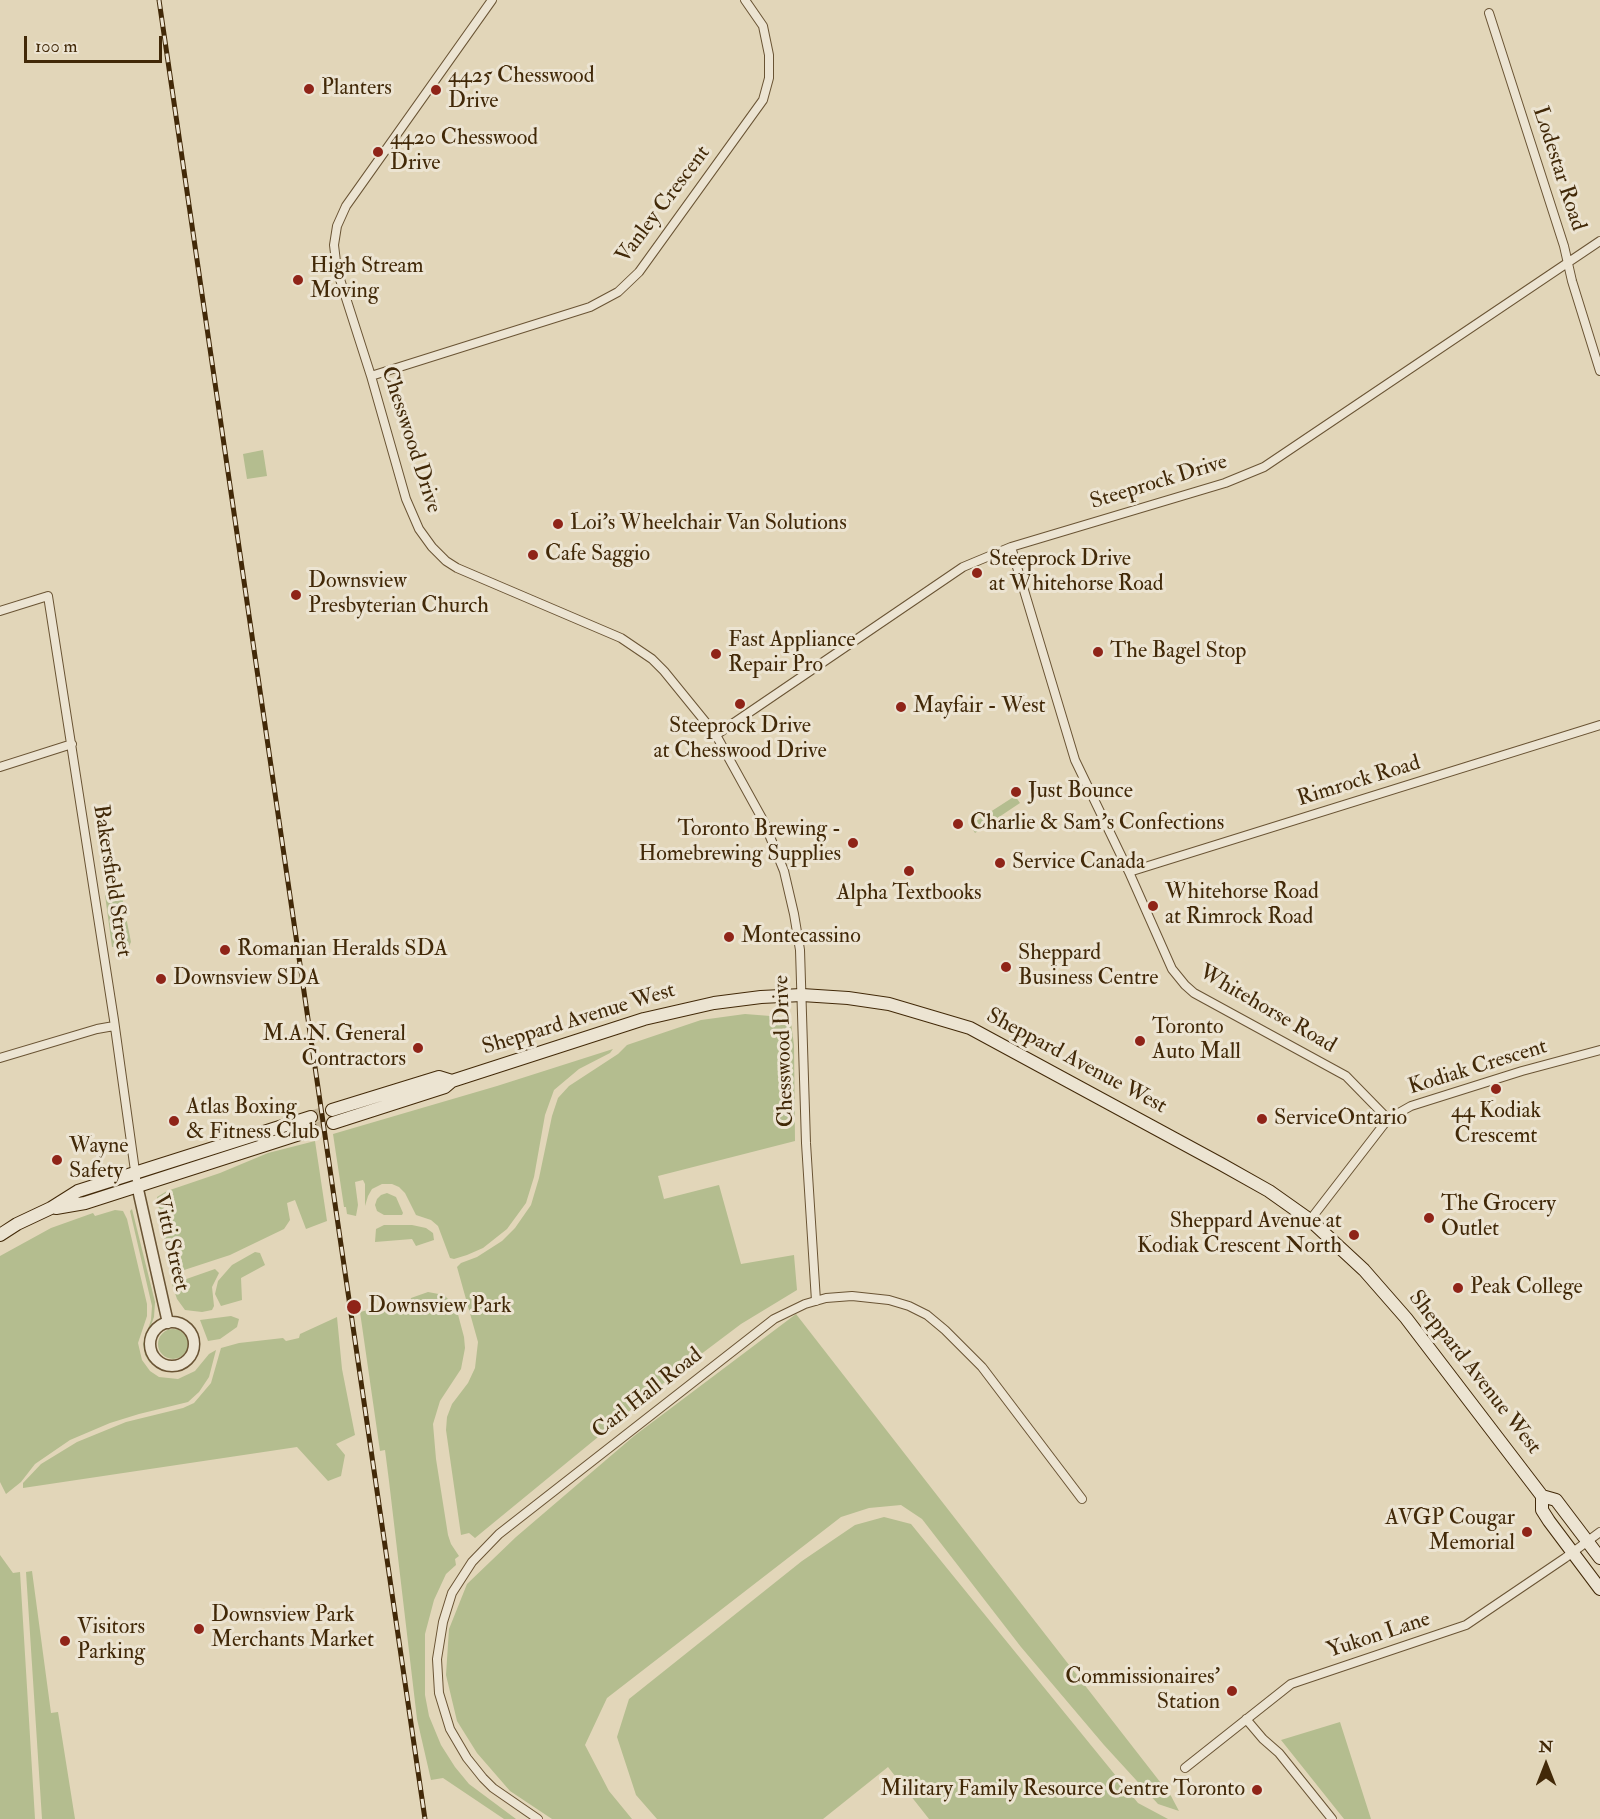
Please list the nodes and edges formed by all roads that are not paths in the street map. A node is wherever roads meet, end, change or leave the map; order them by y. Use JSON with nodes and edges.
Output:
{"nodes":[{"id":1,"x":492,"y":0,"type":"edge"},
{"id":2,"x":745,"y":0,"type":"edge"},
{"id":3,"x":1489,"y":13,"type":"dead end"},
{"id":4,"x":1600,"y":241,"type":"edge"},
{"id":5,"x":1568,"y":263,"type":"junction"},
{"id":6,"x":1600,"y":371,"type":"edge"},
{"id":7,"x":371,"y":376,"type":"junction"},
{"id":8,"x":1011,"y":547,"type":"junction"},
{"id":9,"x":0,"y":611,"type":"edge"},
{"id":10,"x":1600,"y":725,"type":"edge"},
{"id":11,"x":716,"y":735,"type":"junction"},
{"id":12,"x":72,"y":744,"type":"junction"},
{"id":13,"x":0,"y":767,"type":"edge"},
{"id":14,"x":1129,"y":872,"type":"junction"},
{"id":15,"x":802,"y":995,"type":"junction"},
{"id":16,"x":114,"y":1026,"type":"junction"},
{"id":17,"x":1600,"y":1050,"type":"edge"},
{"id":18,"x":0,"y":1058,"type":"edge"},
{"id":19,"x":332,"y":1117,"type":"tunnel mouth"},
{"id":20,"x":1388,"y":1119,"type":"junction"},
{"id":21,"x":134,"y":1171,"type":"junction"},
{"id":22,"x":137,"y":1185,"type":"junction"},
{"id":23,"x":51,"y":1208,"type":"junction"},
{"id":24,"x":1310,"y":1220,"type":"junction"},
{"id":25,"x":0,"y":1235,"type":"edge"},
{"id":26,"x":816,"y":1301,"type":"junction"},
{"id":27,"x":168,"y":1323,"type":"junction"},
{"id":28,"x":1542,"y":1496,"type":"junction"},
{"id":29,"x":1082,"y":1500,"type":"dead end"},
{"id":30,"x":1600,"y":1532,"type":"edge"},
{"id":31,"x":1587,"y":1540,"type":"junction"},
{"id":32,"x":1573,"y":1551,"type":"junction"},
{"id":33,"x":1600,"y":1558,"type":"edge"},
{"id":34,"x":1600,"y":1589,"type":"edge"},
{"id":35,"x":1246,"y":1719,"type":"junction"},
{"id":36,"x":1185,"y":1768,"type":"dead end"},
{"id":37,"x":538,"y":1819,"type":"edge"},
{"id":38,"x":1332,"y":1819,"type":"edge"}],
"edges":[{"from":1,"to":7,"type":"street","name":"Chesswood Drive"},
{"from":2,"to":7,"type":"street","name":"Vanley Crescent"},
{"from":3,"to":5,"type":"street","name":"Lodestar Road"},
{"from":4,"to":5,"type":"street","name":"Steeprock Drive"},
{"from":5,"to":6,"type":"street","name":"Lodestar Road"},
{"from":5,"to":8,"type":"street","name":"Steeprock Drive"},
{"from":7,"to":11,"type":"street","name":"Chesswood Drive"},
{"from":8,"to":11,"type":"street","name":"Steeprock Drive"},
{"from":8,"to":14,"type":"street","name":"Whitehorse Road"},
{"from":9,"to":12,"type":"street","name":"Bakersfield Street"},
{"from":10,"to":14,"type":"street","name":"Rimrock Road"},
{"from":11,"to":15,"type":"street","name":"Chesswood Drive"},
{"from":12,"to":13,"type":"street"},
{"from":12,"to":16,"type":"street","name":"Bakersfield Street"},
{"from":14,"to":20,"type":"street","name":"Whitehorse Road"},
{"from":15,"to":19,"type":"main road","name":"Sheppard Avenue West"},
{"from":15,"to":24,"type":"main road","name":"Sheppard Avenue West"},
{"from":15,"to":26,"type":"street","name":"Chesswood Drive"},
{"from":16,"to":18,"type":"street"},
{"from":16,"to":21,"type":"street","name":"Bakersfield Street"},
{"from":17,"to":20,"type":"street","name":"Kodiak Crescent"},
{"from":20,"to":24,"type":"street","name":"Kodiak Crescent"},
{"from":21,"to":22,"type":"street","name":"Vitti Street"},
{"from":21,"to":22,"type":"main road"},
{"from":21,"to":23,"type":"main road"},
{"from":22,"to":23,"type":"main road"},
{"from":22,"to":27,"type":"street","name":"Vitti Street"},
{"from":23,"to":25,"type":"main road"},
{"from":24,"to":28,"type":"main road","name":"Sheppard Avenue West"},
{"from":26,"to":29,"type":"street","name":"Carl Hall Road"},
{"from":26,"to":37,"type":"street","name":"Carl Hall Road"},
{"from":27,"to":27,"type":"street","name":"Vitti Street"},
{"from":28,"to":31,"type":"main road","name":"Sheppard Avenue West"},
{"from":28,"to":32,"type":"main road","name":"Sheppard Avenue West"},
{"from":30,"to":31,"type":"street"},
{"from":31,"to":32,"type":"street","name":"Yukon Lane"},
{"from":31,"to":33,"type":"main road","name":"Sheppard Avenue West"},
{"from":32,"to":34,"type":"main road","name":"Sheppard Avenue West"},
{"from":32,"to":35,"type":"street","name":"Yukon Lane"},
{"from":35,"to":36,"type":"street","name":"Yukon Lane"},
{"from":35,"to":38,"type":"street"}]}
